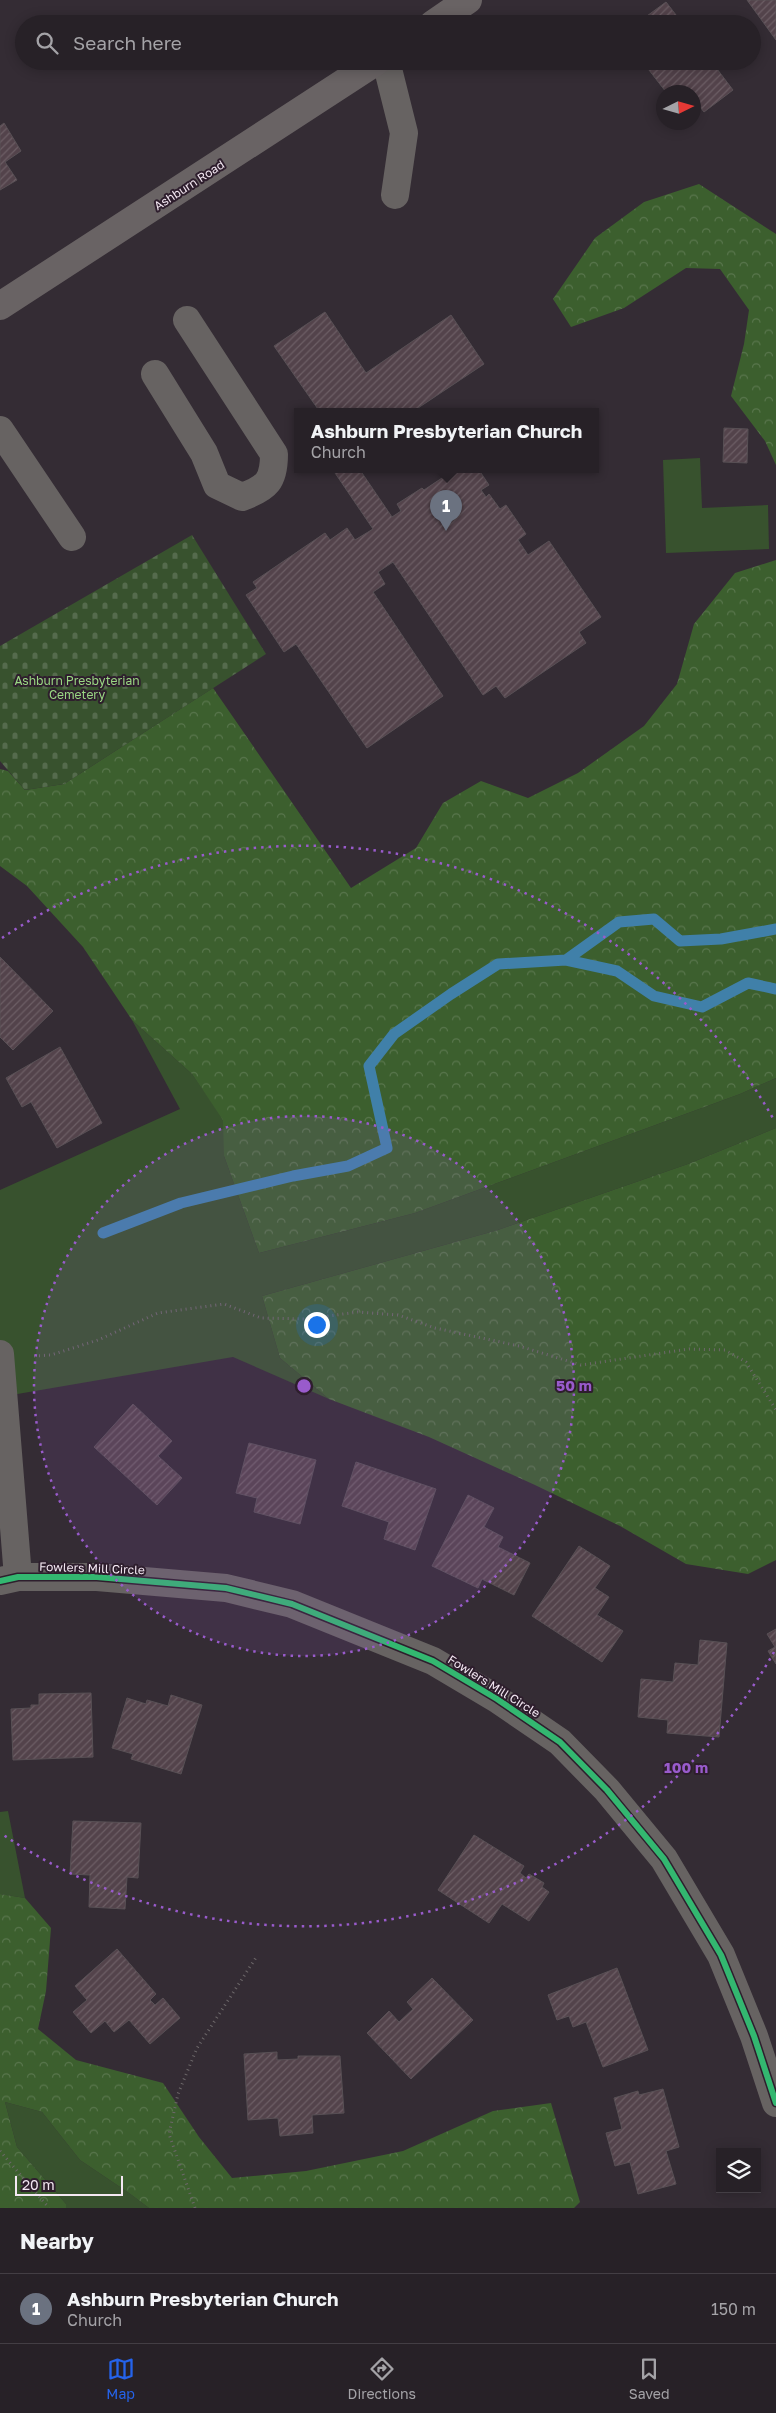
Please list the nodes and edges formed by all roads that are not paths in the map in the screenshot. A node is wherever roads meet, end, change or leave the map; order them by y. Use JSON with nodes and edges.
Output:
{"nodes":[{"id":1,"x":468,"y":0,"type":"edge"},
{"id":2,"x":446,"y":15,"type":"edge"},
{"id":3,"x":364,"y":70,"type":"edge"},
{"id":4,"x":388,"y":70,"type":"edge"},
{"id":5,"x":395,"y":195,"type":"dead end"},
{"id":6,"x":0,"y":306,"type":"edge"},
{"id":7,"x":187,"y":320,"type":"dead end"},
{"id":8,"x":155,"y":374,"type":"dead end"},
{"id":9,"x":0,"y":430,"type":"edge"},
{"id":10,"x":72,"y":537,"type":"dead end"},
{"id":11,"x":0,"y":1356,"type":"edge"},
{"id":12,"x":9,"y":1579,"type":"edge"},
{"id":13,"x":776,"y":2103,"type":"edge"}],
"edges":[{"from":1,"to":2,"type":"main road"},
{"from":3,"to":6,"type":"main road","name":"Ashburn Road"},
{"from":4,"to":5,"type":"street"},
{"from":7,"to":8,"type":"street"},
{"from":9,"to":10,"type":"street"},
{"from":11,"to":12,"type":"street"},
{"from":12,"to":13,"type":"street","name":"Fowlers Mill Circle"}]}
